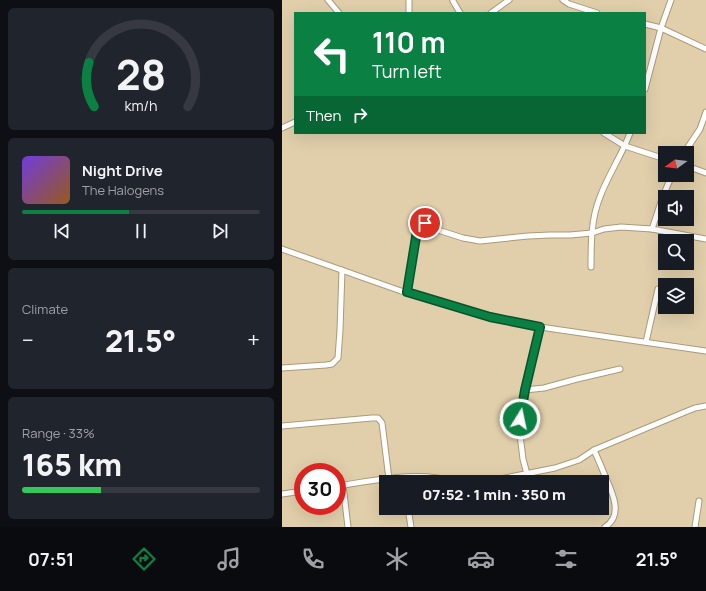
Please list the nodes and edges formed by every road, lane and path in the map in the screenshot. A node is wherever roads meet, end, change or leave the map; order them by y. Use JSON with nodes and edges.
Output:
{"nodes":[{"id":1,"x":328,"y":0,"type":"edge"},
{"id":2,"x":409,"y":0,"type":"edge"},
{"id":3,"x":509,"y":0,"type":"edge"},
{"id":4,"x":564,"y":0,"type":"edge"},
{"id":5,"x":671,"y":0,"type":"edge"},
{"id":6,"x":453,"y":1,"type":"dead end"},
{"id":7,"x":338,"y":12,"type":"edge"},
{"id":8,"x":409,"y":12,"type":"edge"},
{"id":9,"x":459,"y":12,"type":"edge"},
{"id":10,"x":492,"y":12,"type":"edge"},
{"id":11,"x":594,"y":12,"type":"edge"},
{"id":12,"x":646,"y":24,"type":"edge"},
{"id":13,"x":661,"y":28,"type":"junction"},
{"id":14,"x":706,"y":49,"type":"edge"},
{"id":15,"x":646,"y":86,"type":"edge"},
{"id":16,"x":706,"y":112,"type":"edge"},
{"id":17,"x":294,"y":122,"type":"edge"},
{"id":18,"x":282,"y":128,"type":"edge"},
{"id":19,"x":606,"y":134,"type":"edge"},
{"id":20,"x":630,"y":134,"type":"edge"},
{"id":21,"x":625,"y":146,"type":"junction"},
{"id":22,"x":689,"y":146,"type":"edge"},
{"id":23,"x":658,"y":157,"type":"edge"},
{"id":24,"x":694,"y":169,"type":"edge"},
{"id":25,"x":706,"y":173,"type":"edge"},
{"id":26,"x":669,"y":182,"type":"edge"},
{"id":27,"x":652,"y":228,"type":"junction"},
{"id":28,"x":592,"y":233,"type":"junction"},
{"id":29,"x":706,"y":239,"type":"edge"},
{"id":30,"x":282,"y":249,"type":"edge"},
{"id":31,"x":591,"y":267,"type":"dead end"},
{"id":32,"x":342,"y":270,"type":"junction"},
{"id":33,"x":658,"y":289,"type":"dead end"},
{"id":34,"x":407,"y":292,"type":"junction"},
{"id":35,"x":540,"y":327,"type":"junction"},
{"id":36,"x":646,"y":342,"type":"junction"},
{"id":37,"x":706,"y":351,"type":"edge"},
{"id":38,"x":282,"y":368,"type":"edge"},
{"id":39,"x":620,"y":369,"type":"dead end"},
{"id":40,"x":525,"y":390,"type":"junction"},
{"id":41,"x":706,"y":406,"type":"edge"},
{"id":42,"x":282,"y":426,"type":"edge"},
{"id":43,"x":594,"y":450,"type":"junction"},
{"id":44,"x":527,"y":474,"type":"junction"},
{"id":45,"x":389,"y":475,"type":"edge"},
{"id":46,"x":522,"y":475,"type":"edge"},
{"id":47,"x":379,"y":480,"type":"edge"},
{"id":48,"x":346,"y":485,"type":"edge"},
{"id":49,"x":294,"y":492,"type":"edge"},
{"id":50,"x":282,"y":494,"type":"edge"},
{"id":51,"x":699,"y":501,"type":"dead end"},
{"id":52,"x":346,"y":510,"type":"edge"},
{"id":53,"x":409,"y":515,"type":"edge"},
{"id":54,"x":348,"y":527,"type":"edge"},
{"id":55,"x":411,"y":527,"type":"edge"},
{"id":56,"x":605,"y":527,"type":"edge"},
{"id":57,"x":695,"y":527,"type":"edge"}],
"edges":[{"from":1,"to":7,"type":"street"},
{"from":2,"to":8,"type":"street"},
{"from":3,"to":10,"type":"street"},
{"from":4,"to":11,"type":"street"},
{"from":5,"to":13,"type":"street"},
{"from":6,"to":9,"type":"street"},
{"from":12,"to":13,"type":"street"},
{"from":13,"to":14,"type":"street"},
{"from":13,"to":15,"type":"street"},
{"from":16,"to":22,"type":"street"},
{"from":17,"to":18,"type":"street"},
{"from":19,"to":21,"type":"street"},
{"from":20,"to":21,"type":"street"},
{"from":21,"to":23,"type":"street"},
{"from":21,"to":28,"type":"street"},
{"from":24,"to":25,"type":"street"},
{"from":26,"to":27,"type":"street"},
{"from":27,"to":28,"type":"street"},
{"from":27,"to":29,"type":"street"},
{"from":28,"to":31,"type":"street"},
{"from":28,"to":34,"type":"street"},
{"from":30,"to":32,"type":"street"},
{"from":32,"to":34,"type":"street"},
{"from":32,"to":38,"type":"street"},
{"from":33,"to":36,"type":"street"},
{"from":34,"to":35,"type":"street"},
{"from":35,"to":36,"type":"street"},
{"from":35,"to":40,"type":"street"},
{"from":36,"to":37,"type":"street"},
{"from":39,"to":40,"type":"street"},
{"from":40,"to":44,"type":"street"},
{"from":41,"to":43,"type":"street"},
{"from":42,"to":45,"type":"street"},
{"from":43,"to":44,"type":"street"},
{"from":43,"to":56,"type":"street"},
{"from":44,"to":46,"type":"street"},
{"from":47,"to":48,"type":"street"},
{"from":49,"to":50,"type":"street"},
{"from":51,"to":57,"type":"street"},
{"from":52,"to":54,"type":"street"},
{"from":53,"to":55,"type":"street"}]}
